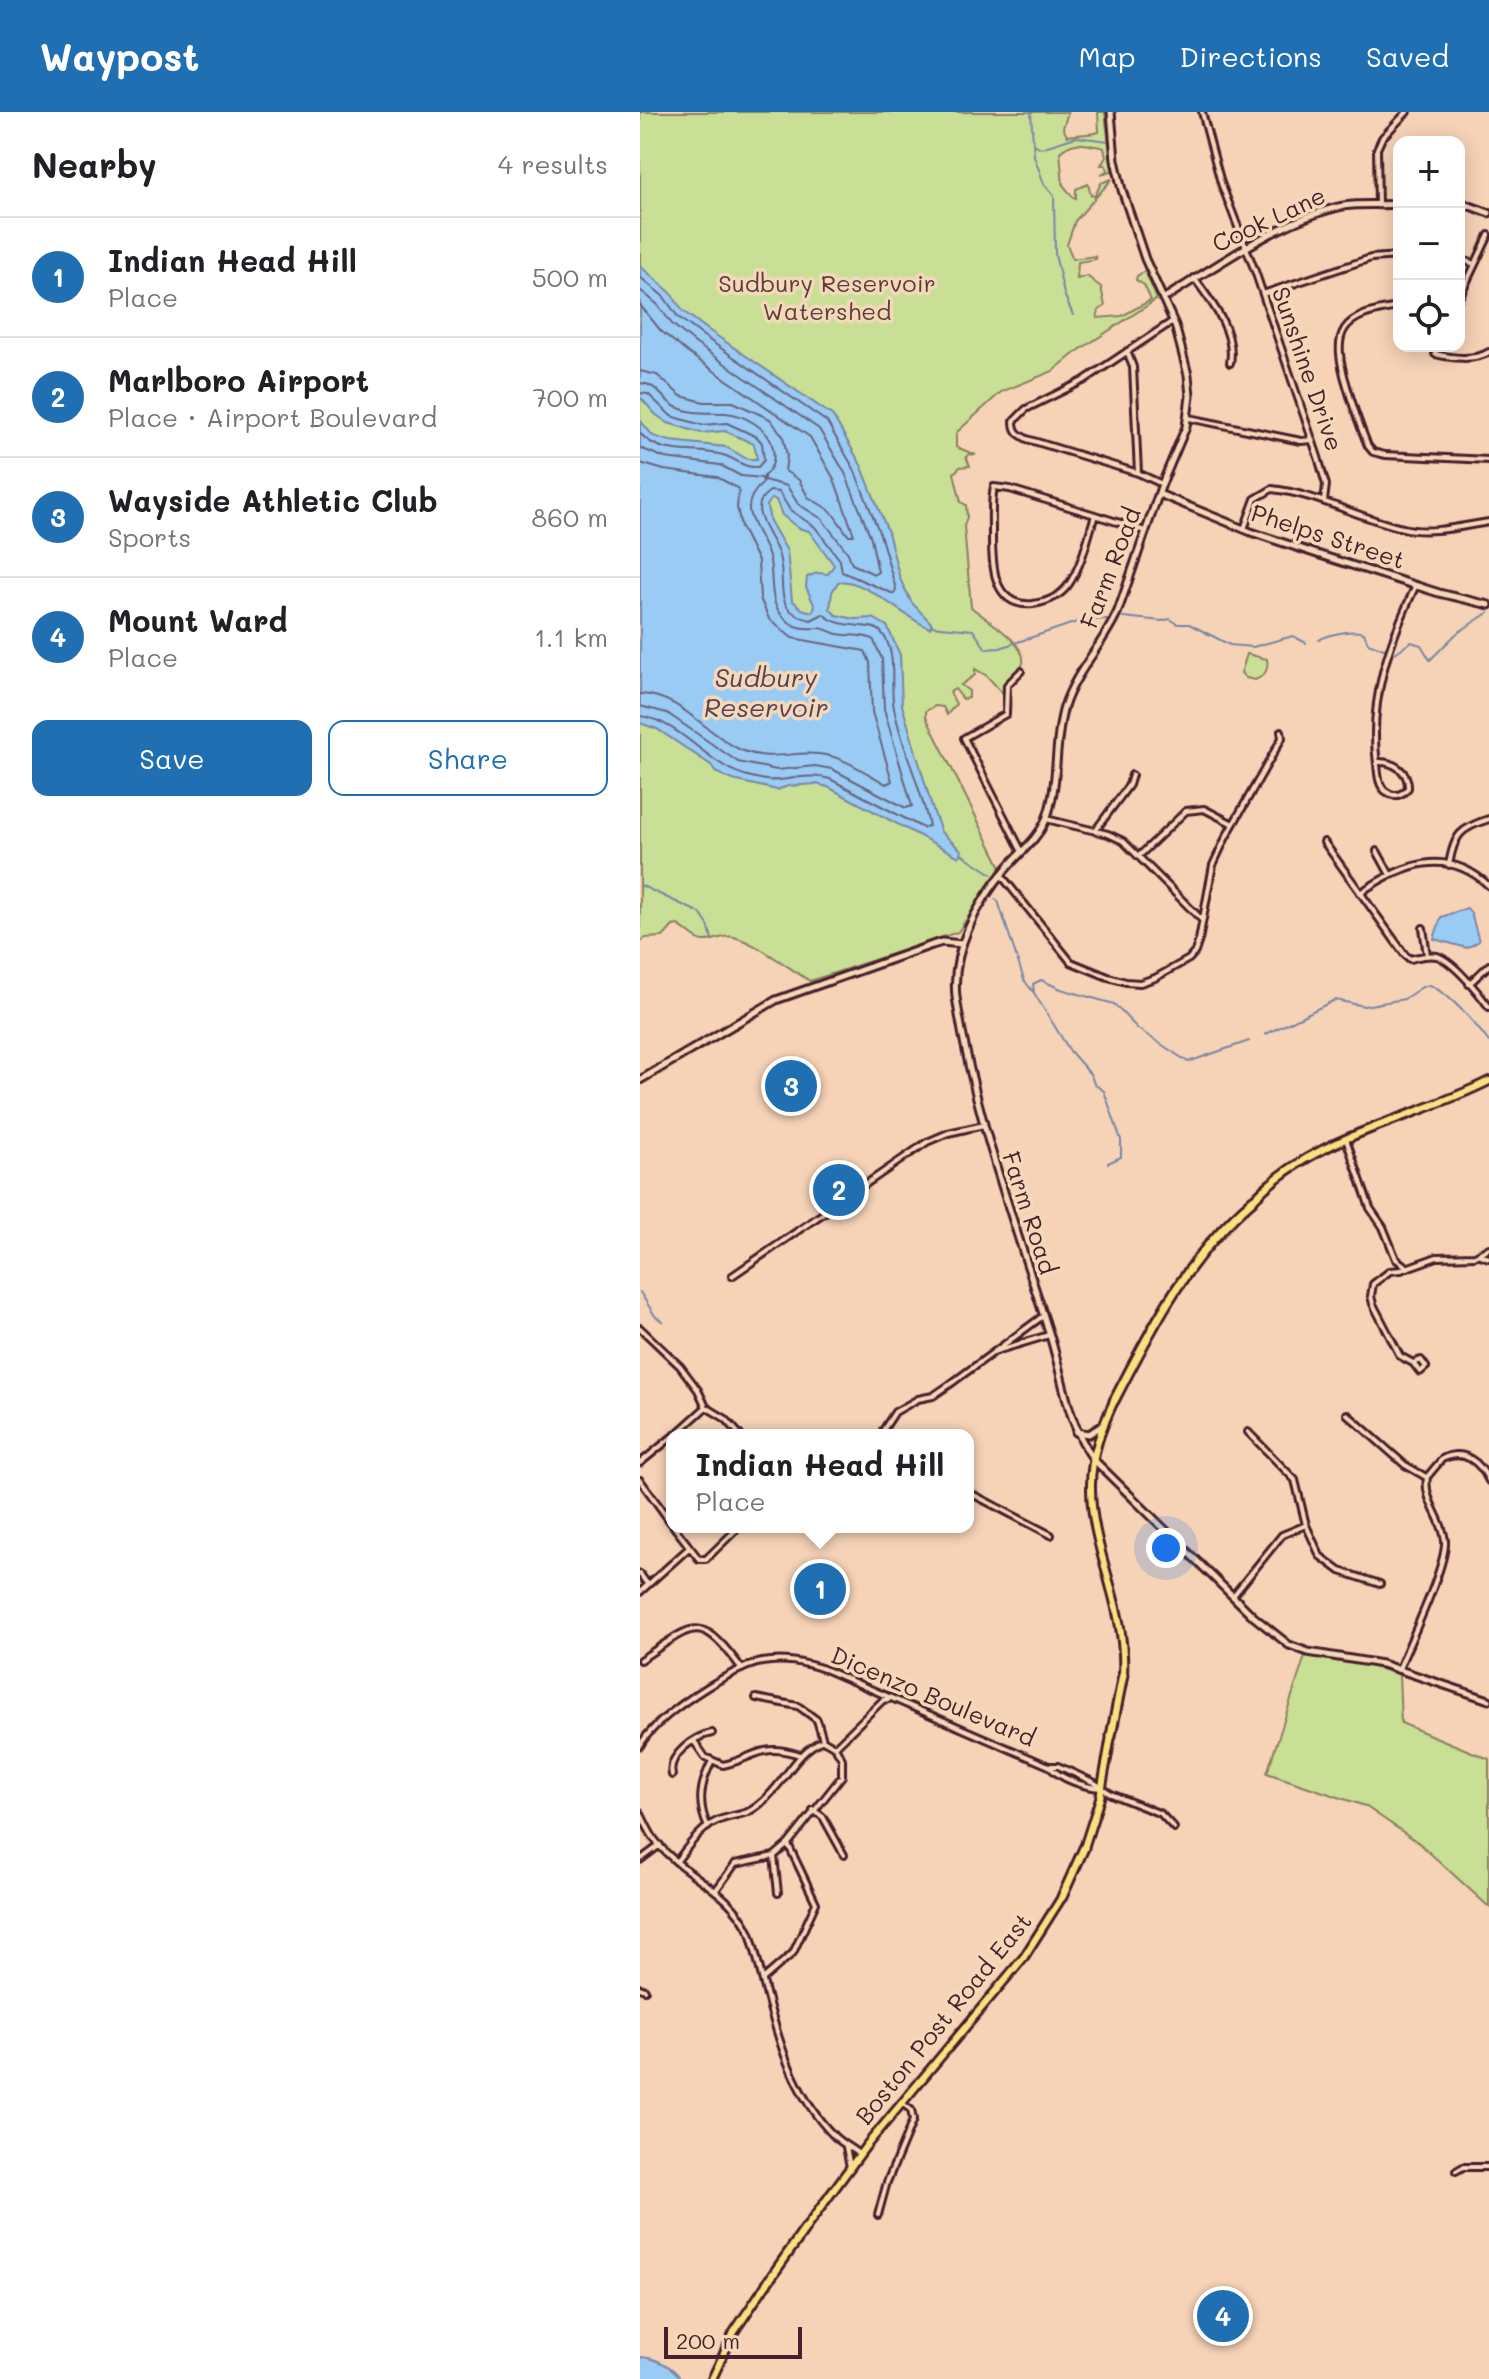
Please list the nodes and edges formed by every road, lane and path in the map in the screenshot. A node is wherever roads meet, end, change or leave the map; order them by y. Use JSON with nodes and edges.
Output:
{"nodes":[{"id":1,"x":1111,"y":112,"type":"edge"},
{"id":2,"x":1202,"y":112,"type":"edge"},
{"id":3,"x":1407,"y":112,"type":"edge"},
{"id":4,"x":1393,"y":204,"type":"edge"},
{"id":5,"x":1465,"y":204,"type":"edge"},
{"id":6,"x":1378,"y":205,"type":"junction"},
{"id":7,"x":1489,"y":213,"type":"edge"},
{"id":8,"x":1489,"y":235,"type":"edge"},
{"id":9,"x":1247,"y":248,"type":"junction"},
{"id":10,"x":1393,"y":256,"type":"edge"},
{"id":11,"x":1465,"y":261,"type":"edge"},
{"id":12,"x":1475,"y":264,"type":"junction"},
{"id":13,"x":1194,"y":278,"type":"junction"},
{"id":14,"x":1465,"y":285,"type":"edge"},
{"id":15,"x":1263,"y":294,"type":"junction"},
{"id":16,"x":1163,"y":299,"type":"junction"},
{"id":17,"x":1393,"y":308,"type":"edge"},
{"id":18,"x":1173,"y":321,"type":"junction"},
{"id":19,"x":1127,"y":351,"type":"junction"},
{"id":20,"x":1440,"y":352,"type":"edge"},
{"id":21,"x":1489,"y":352,"type":"edge"},
{"id":22,"x":1230,"y":363,"type":"dead end"},
{"id":23,"x":1189,"y":418,"type":"junction"},
{"id":24,"x":1312,"y":440,"type":"junction"},
{"id":25,"x":1489,"y":460,"type":"edge"},
{"id":26,"x":1138,"y":473,"type":"junction"},
{"id":27,"x":1162,"y":484,"type":"junction"},
{"id":28,"x":1159,"y":494,"type":"junction"},
{"id":29,"x":1324,"y":501,"type":"junction"},
{"id":30,"x":1095,"y":515,"type":"junction"},
{"id":31,"x":1489,"y":522,"type":"edge"},
{"id":32,"x":1244,"y":529,"type":"junction"},
{"id":33,"x":1145,"y":531,"type":"junction"},
{"id":34,"x":1416,"y":585,"type":"junction"},
{"id":35,"x":1489,"y":605,"type":"edge"},
{"id":36,"x":1021,"y":671,"type":"dead end"},
{"id":37,"x":1281,"y":731,"type":"dead end"},
{"id":38,"x":1377,"y":762,"type":"junction"},
{"id":39,"x":1132,"y":775,"type":"dead end"},
{"id":40,"x":1046,"y":819,"type":"junction"},
{"id":41,"x":1489,"y":819,"type":"edge"},
{"id":42,"x":1233,"y":824,"type":"junction"},
{"id":43,"x":1095,"y":831,"type":"junction"},
{"id":44,"x":1324,"y":842,"type":"dead end"},
{"id":45,"x":1377,"y":851,"type":"dead end"},
{"id":46,"x":1022,"y":852,"type":"junction"},
{"id":47,"x":1139,"y":856,"type":"junction"},
{"id":48,"x":1449,"y":865,"type":"junction"},
{"id":49,"x":1389,"y":873,"type":"junction"},
{"id":50,"x":1001,"y":875,"type":"junction"},
{"id":51,"x":1489,"y":886,"type":"edge"},
{"id":52,"x":1360,"y":893,"type":"junction"},
{"id":53,"x":1202,"y":920,"type":"junction"},
{"id":54,"x":1423,"y":928,"type":"dead end"},
{"id":55,"x":962,"y":944,"type":"junction"},
{"id":56,"x":1427,"y":955,"type":"junction"},
{"id":57,"x":1489,"y":965,"type":"edge"},
{"id":58,"x":1469,"y":984,"type":"junction"},
{"id":59,"x":1489,"y":1007,"type":"edge"},
{"id":60,"x":640,"y":1080,"type":"edge"},
{"id":61,"x":1489,"y":1081,"type":"edge"},
{"id":62,"x":984,"y":1125,"type":"junction"},
{"id":63,"x":1346,"y":1139,"type":"junction"},
{"id":64,"x":1253,"y":1200,"type":"joint"},
{"id":65,"x":1489,"y":1248,"type":"edge"},
{"id":66,"x":1480,"y":1255,"type":"junction"},
{"id":67,"x":1489,"y":1258,"type":"edge"},
{"id":68,"x":1396,"y":1259,"type":"junction"},
{"id":69,"x":1408,"y":1268,"type":"junction"},
{"id":70,"x":1390,"y":1271,"type":"junction"},
{"id":71,"x":732,"y":1276,"type":"dead end"},
{"id":72,"x":1043,"y":1316,"type":"junction"},
{"id":73,"x":640,"y":1328,"type":"edge"},
{"id":74,"x":1050,"y":1334,"type":"junction"},
{"id":75,"x":994,"y":1352,"type":"junction"},
{"id":76,"x":1413,"y":1363,"type":"dead end"},
{"id":77,"x":1114,"y":1401,"type":"joint"},
{"id":78,"x":706,"y":1407,"type":"junction"},
{"id":79,"x":1347,"y":1414,"type":"dead end"},
{"id":80,"x":1103,"y":1425,"type":"junction"},
{"id":81,"x":681,"y":1429,"type":"edge"},
{"id":82,"x":735,"y":1429,"type":"edge"},
{"id":83,"x":884,"y":1429,"type":"edge"},
{"id":84,"x":1076,"y":1432,"type":"junction"},
{"id":85,"x":1248,"y":1432,"type":"dead end"},
{"id":86,"x":666,"y":1442,"type":"edge"},
{"id":87,"x":1094,"y":1460,"type":"junction"},
{"id":88,"x":640,"y":1463,"type":"edge"},
{"id":89,"x":1427,"y":1477,"type":"junction"},
{"id":90,"x":640,"y":1480,"type":"edge"},
{"id":91,"x":1489,"y":1481,"type":"edge"},
{"id":92,"x":974,"y":1496,"type":"edge"},
{"id":93,"x":666,"y":1515,"type":"edge"},
{"id":94,"x":1306,"y":1525,"type":"junction"},
{"id":95,"x":679,"y":1533,"type":"edge"},
{"id":96,"x":732,"y":1533,"type":"edge"},
{"id":97,"x":1051,"y":1535,"type":"dead end"},
{"id":98,"x":690,"y":1547,"type":"junction"},
{"id":99,"x":640,"y":1574,"type":"edge"},
{"id":100,"x":1380,"y":1584,"type":"dead end"},
{"id":101,"x":648,"y":1585,"type":"junction"},
{"id":102,"x":640,"y":1592,"type":"edge"},
{"id":103,"x":1233,"y":1596,"type":"junction"},
{"id":104,"x":640,"y":1660,"type":"edge"},
{"id":105,"x":742,"y":1669,"type":"junction"},
{"id":106,"x":1399,"y":1669,"type":"junction"},
{"id":107,"x":1123,"y":1675,"type":"joint"},
{"id":108,"x":756,"y":1698,"type":"dead end"},
{"id":109,"x":891,"y":1698,"type":"junction"},
{"id":110,"x":1489,"y":1700,"type":"edge"},
{"id":111,"x":712,"y":1733,"type":"dead end"},
{"id":112,"x":1111,"y":1736,"type":"joint"},
{"id":113,"x":823,"y":1740,"type":"junction"},
{"id":114,"x":694,"y":1741,"type":"junction"},
{"id":115,"x":640,"y":1746,"type":"edge"},
{"id":116,"x":835,"y":1747,"type":"junction"},
{"id":117,"x":800,"y":1755,"type":"junction"},
{"id":118,"x":712,"y":1761,"type":"junction"},
{"id":119,"x":672,"y":1775,"type":"dead end"},
{"id":120,"x":1102,"y":1788,"type":"junction"},
{"id":121,"x":813,"y":1810,"type":"junction"},
{"id":122,"x":640,"y":1812,"type":"edge"},
{"id":123,"x":642,"y":1822,"type":"edge"},
{"id":124,"x":708,"y":1827,"type":"junction"},
{"id":125,"x":1174,"y":1828,"type":"dead end"},
{"id":126,"x":788,"y":1844,"type":"junction"},
{"id":127,"x":660,"y":1845,"type":"junction"},
{"id":128,"x":1084,"y":1848,"type":"joint"},
{"id":129,"x":844,"y":1855,"type":"dead end"},
{"id":130,"x":774,"y":1856,"type":"junction"},
{"id":131,"x":640,"y":1860,"type":"edge"},
{"id":132,"x":677,"y":1861,"type":"junction"},
{"id":133,"x":716,"y":1890,"type":"junction"},
{"id":134,"x":778,"y":1893,"type":"dead end"},
{"id":135,"x":1062,"y":1897,"type":"joint"},
{"id":136,"x":763,"y":1979,"type":"junction"},
{"id":137,"x":902,"y":2103,"type":"junction"},
{"id":138,"x":846,"y":2147,"type":"junction"},
{"id":139,"x":860,"y":2155,"type":"junction"},
{"id":140,"x":850,"y":2167,"type":"junction"},
{"id":141,"x":1489,"y":2167,"type":"edge"},
{"id":142,"x":1456,"y":2171,"type":"dead end"},
{"id":143,"x":878,"y":2215,"type":"dead end"},
{"id":144,"x":805,"y":2229,"type":"joint"},
{"id":145,"x":767,"y":2283,"type":"joint"},
{"id":146,"x":712,"y":2379,"type":"edge"}],
"edges":[{"from":1,"to":16,"type":"street","name":"Farm Road"},
{"from":2,"to":9,"type":"street","name":"Sunshine Drive"},
{"from":3,"to":6,"type":"street"},
{"from":4,"to":6,"type":"street","name":"Cook Lane"},
{"from":5,"to":7,"type":"street"},
{"from":6,"to":9,"type":"street","name":"Cook Lane"},
{"from":8,"to":12,"type":"street"},
{"from":9,"to":13,"type":"street","name":"Cook Lane"},
{"from":9,"to":15,"type":"street","name":"Sunshine Drive"},
{"from":10,"to":15,"type":"street"},
{"from":11,"to":12,"type":"street"},
{"from":12,"to":14,"type":"street"},
{"from":13,"to":16,"type":"street","name":"Cook Lane"},
{"from":13,"to":22,"type":"street"},
{"from":15,"to":24,"type":"street","name":"Sunshine Drive"},
{"from":16,"to":18,"type":"street","name":"Farm Road"},
{"from":17,"to":25,"type":"street"},
{"from":18,"to":19,"type":"street"},
{"from":18,"to":23,"type":"street","name":"Farm Road"},
{"from":19,"to":26,"type":"street"},
{"from":19,"to":26,"type":"street"},
{"from":20,"to":21,"type":"street"},
{"from":23,"to":24,"type":"street"},
{"from":23,"to":27,"type":"street","name":"Farm Road"},
{"from":24,"to":29,"type":"street","name":"Sunshine Drive"},
{"from":26,"to":27,"type":"street"},
{"from":27,"to":28,"type":"street","name":"Farm Road"},
{"from":28,"to":32,"type":"street","name":"Phelps Street"},
{"from":28,"to":33,"type":"street","name":"Farm Road"},
{"from":29,"to":31,"type":"street"},
{"from":29,"to":32,"type":"street"},
{"from":30,"to":30,"type":"street"},
{"from":30,"to":33,"type":"street"},
{"from":32,"to":34,"type":"street","name":"Phelps Street"},
{"from":33,"to":40,"type":"street","name":"Farm Road"},
{"from":34,"to":35,"type":"street","name":"Phelps Street"},
{"from":34,"to":38,"type":"street"},
{"from":36,"to":46,"type":"street"},
{"from":37,"to":42,"type":"street"},
{"from":38,"to":38,"type":"street"},
{"from":39,"to":43,"type":"street"},
{"from":40,"to":43,"type":"street"},
{"from":40,"to":46,"type":"street","name":"Farm Road"},
{"from":41,"to":48,"type":"street"},
{"from":42,"to":47,"type":"street"},
{"from":42,"to":53,"type":"street"},
{"from":43,"to":47,"type":"street"},
{"from":44,"to":52,"type":"street"},
{"from":45,"to":49,"type":"street"},
{"from":46,"to":50,"type":"street","name":"Farm Road"},
{"from":47,"to":53,"type":"street"},
{"from":48,"to":49,"type":"street"},
{"from":48,"to":51,"type":"street"},
{"from":49,"to":52,"type":"street"},
{"from":50,"to":53,"type":"street"},
{"from":50,"to":55,"type":"street","name":"Farm Road"},
{"from":52,"to":56,"type":"street"},
{"from":54,"to":56,"type":"street"},
{"from":55,"to":60,"type":"street"},
{"from":55,"to":62,"type":"street","name":"Farm Road"},
{"from":56,"to":58,"type":"street"},
{"from":57,"to":58,"type":"street"},
{"from":58,"to":59,"type":"street"},
{"from":61,"to":63,"type":"main road","name":"Boston Post Road East"},
{"from":62,"to":71,"type":"street"},
{"from":62,"to":72,"type":"street","name":"Farm Road"},
{"from":63,"to":64,"type":"main road","name":"Boston Post Road East"},
{"from":63,"to":68,"type":"street"},
{"from":64,"to":77,"type":"highway","name":"Boston Post Road East"},
{"from":65,"to":66,"type":"street"},
{"from":66,"to":67,"type":"street"},
{"from":66,"to":69,"type":"street"},
{"from":68,"to":69,"type":"street"},
{"from":68,"to":70,"type":"street"},
{"from":69,"to":70,"type":"street"},
{"from":70,"to":76,"type":"street"},
{"from":72,"to":74,"type":"street","name":"Farm Road"},
{"from":72,"to":75,"type":"street"},
{"from":73,"to":78,"type":"street"},
{"from":74,"to":75,"type":"street"},
{"from":74,"to":84,"type":"street","name":"Farm Road"},
{"from":75,"to":83,"type":"street"},
{"from":77,"to":80,"type":"main road","name":"Boston Post Road East"},
{"from":78,"to":81,"type":"street"},
{"from":78,"to":82,"type":"street"},
{"from":79,"to":89,"type":"street"},
{"from":80,"to":84,"type":"street"},
{"from":80,"to":87,"type":"main road","name":"Boston Post Road East"},
{"from":84,"to":87,"type":"street","name":"Farm Road"},
{"from":85,"to":94,"type":"street"},
{"from":86,"to":88,"type":"street"},
{"from":87,"to":103,"type":"street","name":"Farm Road"},
{"from":87,"to":107,"type":"main road","name":"Boston Post Road East"},
{"from":89,"to":91,"type":"street"},
{"from":89,"to":106,"type":"street"},
{"from":90,"to":93,"type":"street"},
{"from":92,"to":97,"type":"street"},
{"from":94,"to":100,"type":"street"},
{"from":94,"to":103,"type":"street"},
{"from":95,"to":98,"type":"street"},
{"from":96,"to":98,"type":"street"},
{"from":98,"to":101,"type":"street"},
{"from":99,"to":101,"type":"street"},
{"from":101,"to":102,"type":"street"},
{"from":103,"to":106,"type":"street","name":"Farm Road"},
{"from":104,"to":105,"type":"street"},
{"from":105,"to":109,"type":"street","name":"Dicenzo Boulevard"},
{"from":105,"to":115,"type":"street","name":"Dicenzo Boulevard"},
{"from":106,"to":110,"type":"street","name":"Farm Road"},
{"from":107,"to":112,"type":"highway","name":"Boston Post Road East"},
{"from":108,"to":113,"type":"street"},
{"from":109,"to":116,"type":"street"},
{"from":109,"to":120,"type":"street","name":"Dicenzo Boulevard"},
{"from":111,"to":114,"type":"street"},
{"from":112,"to":120,"type":"main road","name":"Boston Post Road East"},
{"from":113,"to":116,"type":"street"},
{"from":113,"to":117,"type":"street"},
{"from":114,"to":118,"type":"street"},
{"from":114,"to":119,"type":"street"},
{"from":116,"to":121,"type":"street"},
{"from":117,"to":118,"type":"street"},
{"from":117,"to":124,"type":"street"},
{"from":118,"to":124,"type":"street"},
{"from":120,"to":125,"type":"street","name":"Dicenzo Boulevard"},
{"from":120,"to":128,"type":"main road","name":"Boston Post Road East"},
{"from":121,"to":126,"type":"street"},
{"from":121,"to":129,"type":"street"},
{"from":122,"to":123,"type":"street"},
{"from":123,"to":127,"type":"street"},
{"from":124,"to":132,"type":"street"},
{"from":126,"to":130,"type":"street"},
{"from":126,"to":136,"type":"street"},
{"from":127,"to":131,"type":"street"},
{"from":127,"to":132,"type":"street"},
{"from":128,"to":135,"type":"highway","name":"Boston Post Road East"},
{"from":130,"to":133,"type":"street"},
{"from":130,"to":134,"type":"street"},
{"from":132,"to":133,"type":"street"},
{"from":133,"to":136,"type":"street"},
{"from":135,"to":137,"type":"main road","name":"Boston Post Road East"},
{"from":136,"to":138,"type":"street"},
{"from":137,"to":139,"type":"main road","name":"Boston Post Road East"},
{"from":137,"to":143,"type":"street"},
{"from":138,"to":139,"type":"street"},
{"from":138,"to":140,"type":"street"},
{"from":139,"to":140,"type":"main road","name":"Boston Post Road East"},
{"from":140,"to":144,"type":"main road","name":"Boston Post Road East"},
{"from":141,"to":142,"type":"street"},
{"from":144,"to":145,"type":"highway","name":"Boston Post Road East"},
{"from":145,"to":146,"type":"main road","name":"Boston Post Road East"}]}
